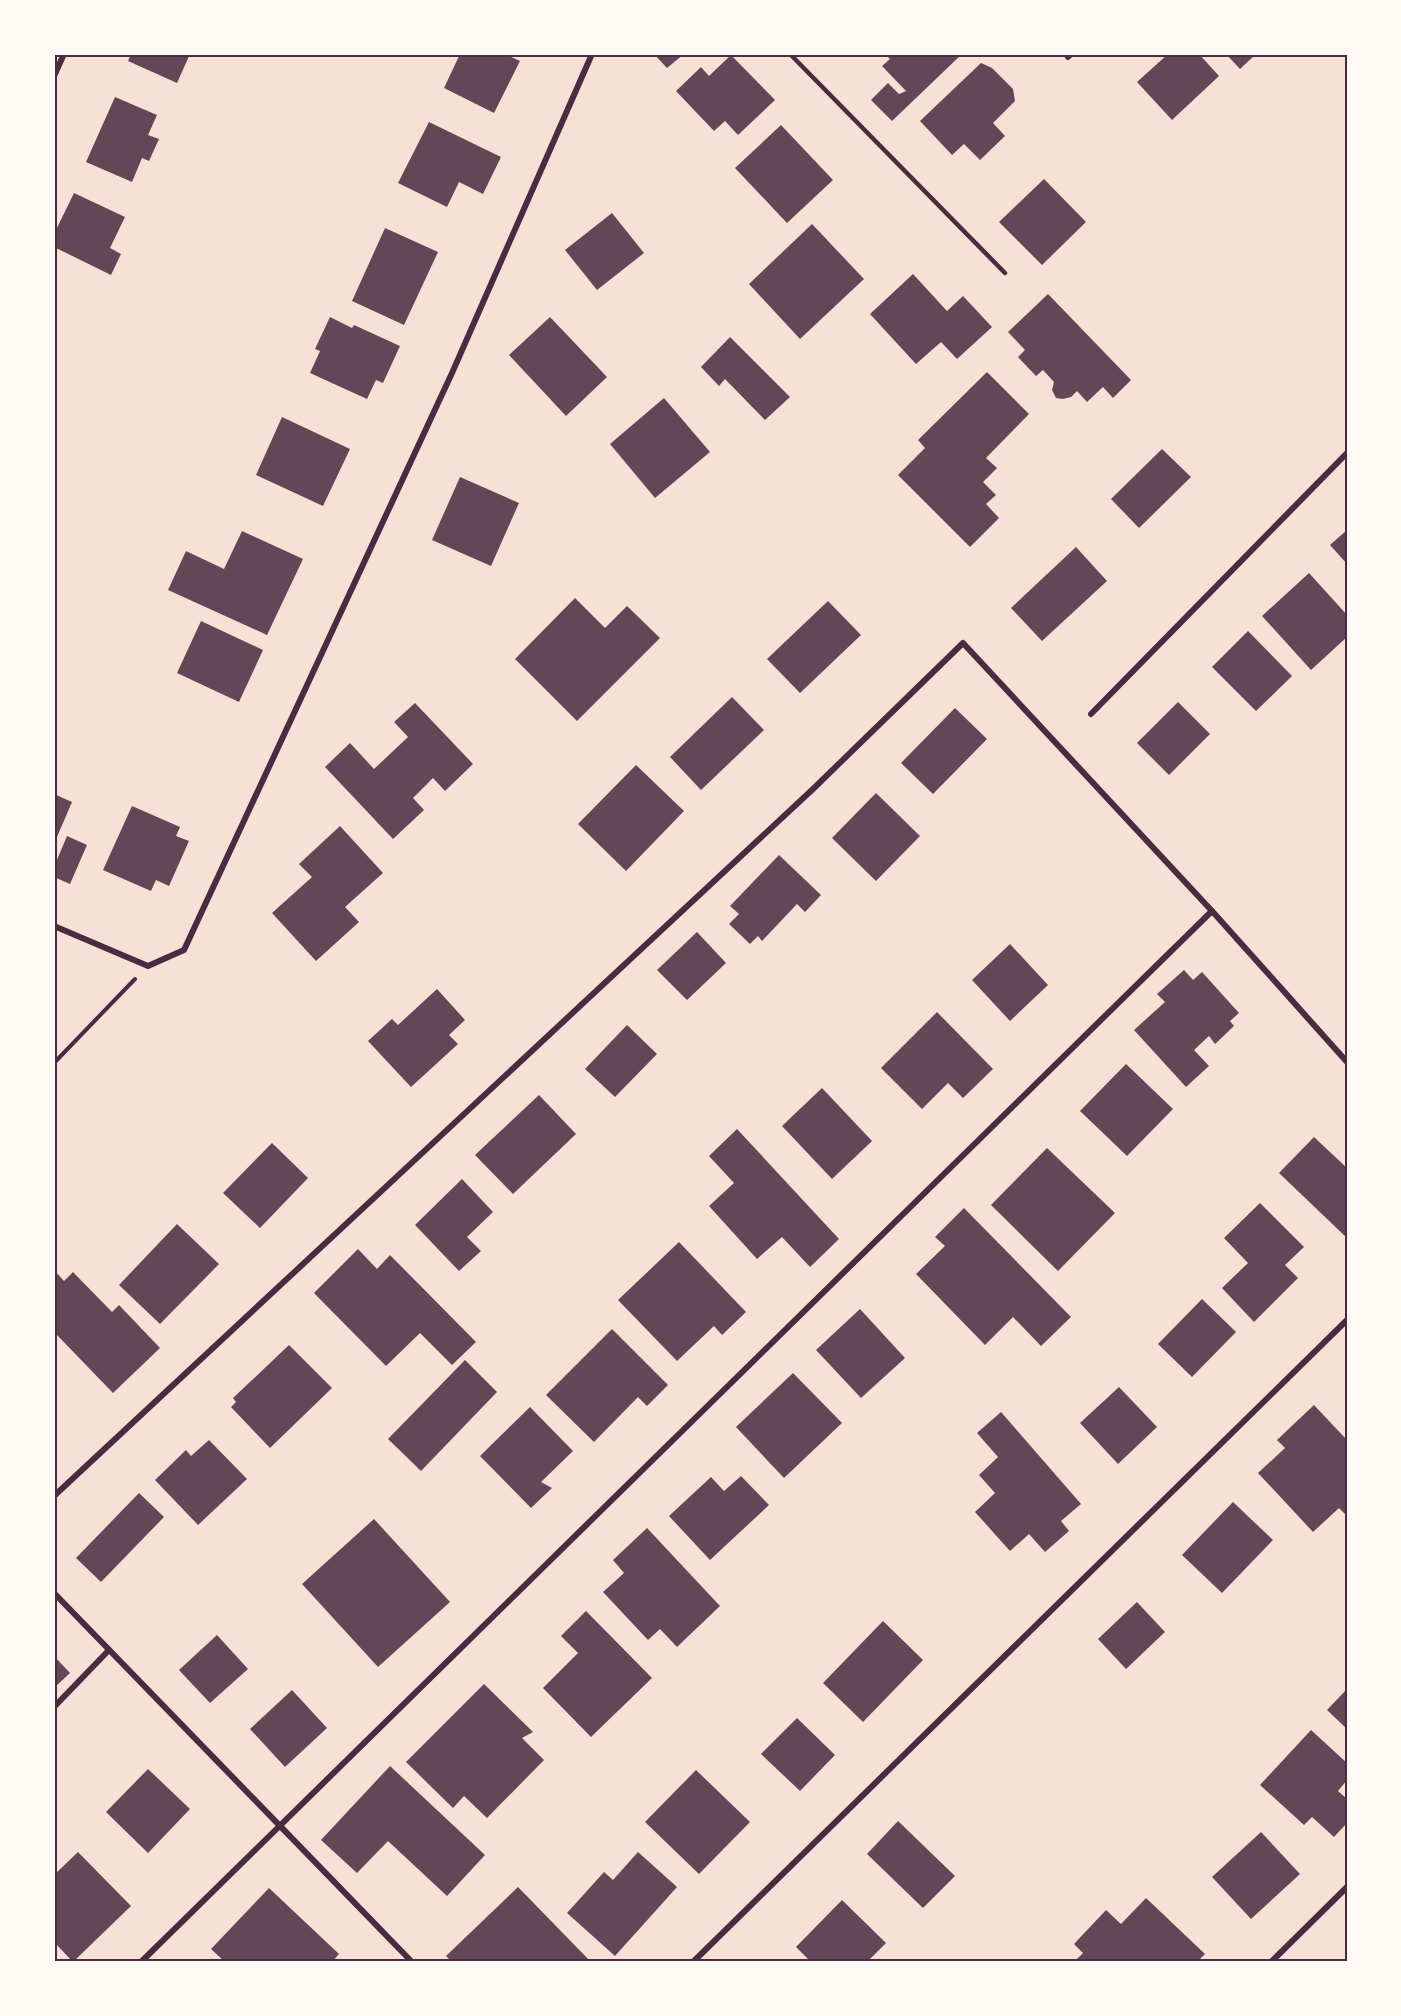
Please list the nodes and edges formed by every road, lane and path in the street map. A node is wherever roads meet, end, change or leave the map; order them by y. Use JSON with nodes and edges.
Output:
{"nodes":[{"id":1,"x":64,"y":54,"type":"edge"},
{"id":2,"x":592,"y":54,"type":"edge"},
{"id":3,"x":790,"y":54,"type":"edge"},
{"id":4,"x":54,"y":76,"type":"edge"},
{"id":5,"x":1005,"y":273,"type":"dead end"},
{"id":6,"x":1347,"y":453,"type":"edge"},
{"id":7,"x":1091,"y":714,"type":"dead end"},
{"id":8,"x":1212,"y":911,"type":"junction"},
{"id":9,"x":54,"y":926,"type":"edge"},
{"id":10,"x":148,"y":966,"type":"junction"},
{"id":11,"x":1347,"y":1062,"type":"edge"},
{"id":12,"x":54,"y":1063,"type":"edge"},
{"id":13,"x":1347,"y":1320,"type":"edge"},
{"id":14,"x":54,"y":1496,"type":"edge"},
{"id":15,"x":54,"y":1593,"type":"edge"},
{"id":16,"x":109,"y":1650,"type":"junction"},
{"id":17,"x":54,"y":1707,"type":"edge"},
{"id":18,"x":280,"y":1826,"type":"junction"},
{"id":19,"x":1347,"y":1887,"type":"edge"},
{"id":20,"x":141,"y":1962,"type":"edge"},
{"id":21,"x":412,"y":1962,"type":"edge"},
{"id":22,"x":693,"y":1962,"type":"edge"},
{"id":23,"x":1271,"y":1962,"type":"edge"}],
"edges":[{"from":1,"to":4,"type":"street"},
{"from":2,"to":10,"type":"street"},
{"from":3,"to":5,"type":"lane"},
{"from":6,"to":7,"type":"street"},
{"from":8,"to":11,"type":"street"},
{"from":8,"to":14,"type":"street"},
{"from":8,"to":18,"type":"street"},
{"from":9,"to":10,"type":"street"},
{"from":10,"to":12,"type":"path"},
{"from":13,"to":22,"type":"street"},
{"from":15,"to":16,"type":"street"},
{"from":16,"to":17,"type":"street"},
{"from":16,"to":18,"type":"street"},
{"from":18,"to":20,"type":"street"},
{"from":18,"to":21,"type":"street"},
{"from":19,"to":23,"type":"street"}]}
